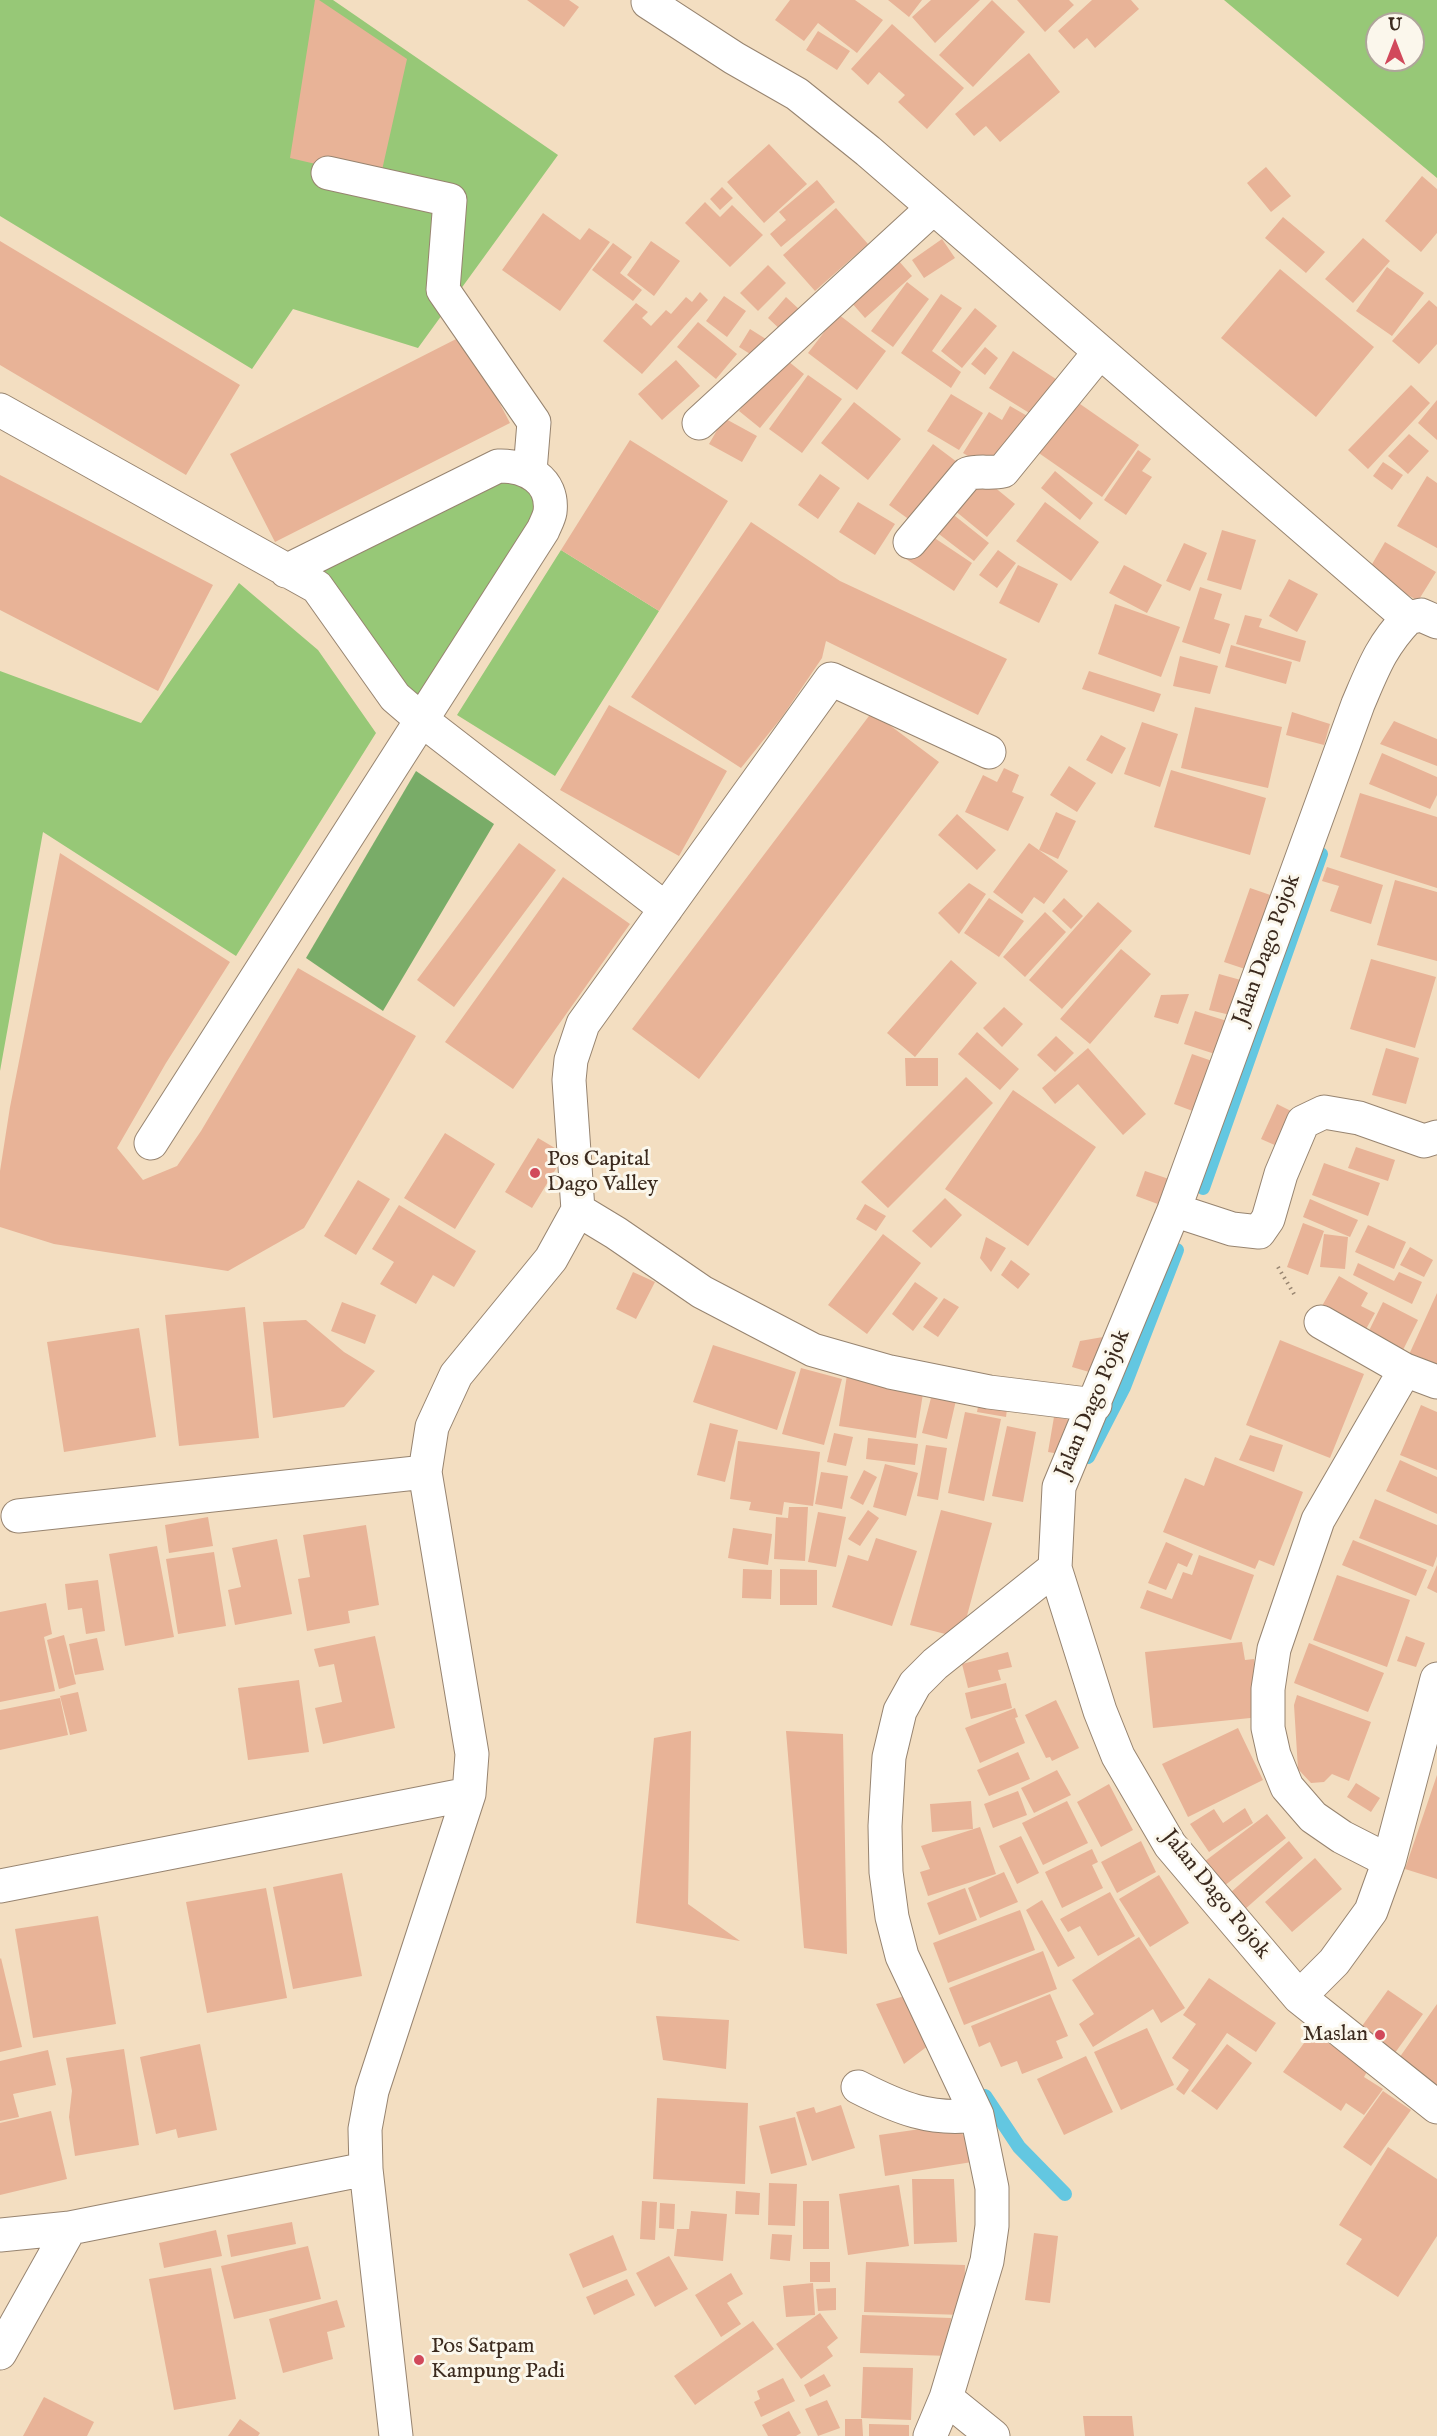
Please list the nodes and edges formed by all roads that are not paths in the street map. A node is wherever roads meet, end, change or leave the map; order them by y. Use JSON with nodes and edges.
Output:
{"nodes":[{"id":1,"x":648,"y":2,"type":"dead end"},
{"id":2,"x":327,"y":173,"type":"dead end"},
{"id":3,"x":933,"y":208,"type":"junction"},
{"id":4,"x":1099,"y":352,"type":"junction"},
{"id":5,"x":0,"y":410,"type":"edge"},
{"id":6,"x":699,"y":423,"type":"dead end"},
{"id":7,"x":530,"y":471,"type":"junction"},
{"id":8,"x":910,"y":542,"type":"dead end"},
{"id":9,"x":286,"y":571,"type":"junction"},
{"id":10,"x":1422,"y":618,"type":"edge"},
{"id":11,"x":423,"y":721,"type":"junction"},
{"id":12,"x":989,"y":752,"type":"dead end"},
{"id":13,"x":666,"y":909,"type":"junction"},
{"id":14,"x":1437,"y":1137,"type":"edge"},
{"id":15,"x":152,"y":1143,"type":"dead end"},
{"id":16,"x":578,"y":1210,"type":"junction"},
{"id":17,"x":1174,"y":1210,"type":"junction"},
{"id":18,"x":1321,"y":1322,"type":"road end"},
{"id":19,"x":1405,"y":1370,"type":"junction"},
{"id":20,"x":1437,"y":1382,"type":"edge"},
{"id":21,"x":1095,"y":1405,"type":"junction"},
{"id":22,"x":425,"y":1472,"type":"junction"},
{"id":23,"x":18,"y":1516,"type":"dead end"},
{"id":24,"x":1055,"y":1568,"type":"junction"},
{"id":25,"x":1437,"y":1679,"type":"edge"},
{"id":26,"x":469,"y":1794,"type":"junction"},
{"id":27,"x":1389,"y":1861,"type":"junction"},
{"id":28,"x":0,"y":1886,"type":"edge"},
{"id":29,"x":1299,"y":1996,"type":"junction"},
{"id":30,"x":858,"y":2087,"type":"dead end"},
{"id":31,"x":1437,"y":2108,"type":"edge"},
{"id":32,"x":977,"y":2115,"type":"junction"},
{"id":33,"x":366,"y":2169,"type":"junction"},
{"id":34,"x":70,"y":2228,"type":"junction"},
{"id":35,"x":0,"y":2235,"type":"edge"},
{"id":36,"x":0,"y":2353,"type":"edge"},
{"id":37,"x":946,"y":2398,"type":"junction"},
{"id":38,"x":396,"y":2436,"type":"edge"},
{"id":39,"x":930,"y":2436,"type":"edge"},
{"id":40,"x":993,"y":2436,"type":"edge"}],
"edges":[{"from":1,"to":3,"type":"street"},
{"from":2,"to":7,"type":"street"},
{"from":3,"to":4,"type":"street"},
{"from":3,"to":6,"type":"street"},
{"from":4,"to":8,"type":"street"},
{"from":4,"to":10,"type":"street"},
{"from":5,"to":9,"type":"street"},
{"from":7,"to":9,"type":"street"},
{"from":7,"to":11,"type":"street"},
{"from":9,"to":11,"type":"street"},
{"from":10,"to":17,"type":"street","name":"Jalan Dago Pojok"},
{"from":11,"to":13,"type":"street"},
{"from":11,"to":15,"type":"street"},
{"from":12,"to":13,"type":"street"},
{"from":13,"to":16,"type":"street"},
{"from":14,"to":17,"type":"street"},
{"from":16,"to":21,"type":"street"},
{"from":16,"to":22,"type":"street"},
{"from":17,"to":21,"type":"street","name":"Jalan Dago Pojok"},
{"from":18,"to":19,"type":"street"},
{"from":19,"to":20,"type":"street"},
{"from":19,"to":27,"type":"street"},
{"from":21,"to":24,"type":"street","name":"Jalan Dago Pojok"},
{"from":22,"to":23,"type":"street"},
{"from":22,"to":26,"type":"street"},
{"from":24,"to":29,"type":"street","name":"Jalan Dago Pojok"},
{"from":24,"to":32,"type":"street"},
{"from":25,"to":27,"type":"street"},
{"from":26,"to":28,"type":"street"},
{"from":26,"to":33,"type":"street"},
{"from":27,"to":29,"type":"street"},
{"from":29,"to":31,"type":"street","name":"Jalan Dago Pojok"},
{"from":30,"to":32,"type":"street"},
{"from":32,"to":37,"type":"street"},
{"from":33,"to":34,"type":"street"},
{"from":33,"to":38,"type":"street"},
{"from":34,"to":35,"type":"street"},
{"from":34,"to":36,"type":"street"},
{"from":37,"to":39,"type":"street"},
{"from":37,"to":40,"type":"street"}]}
